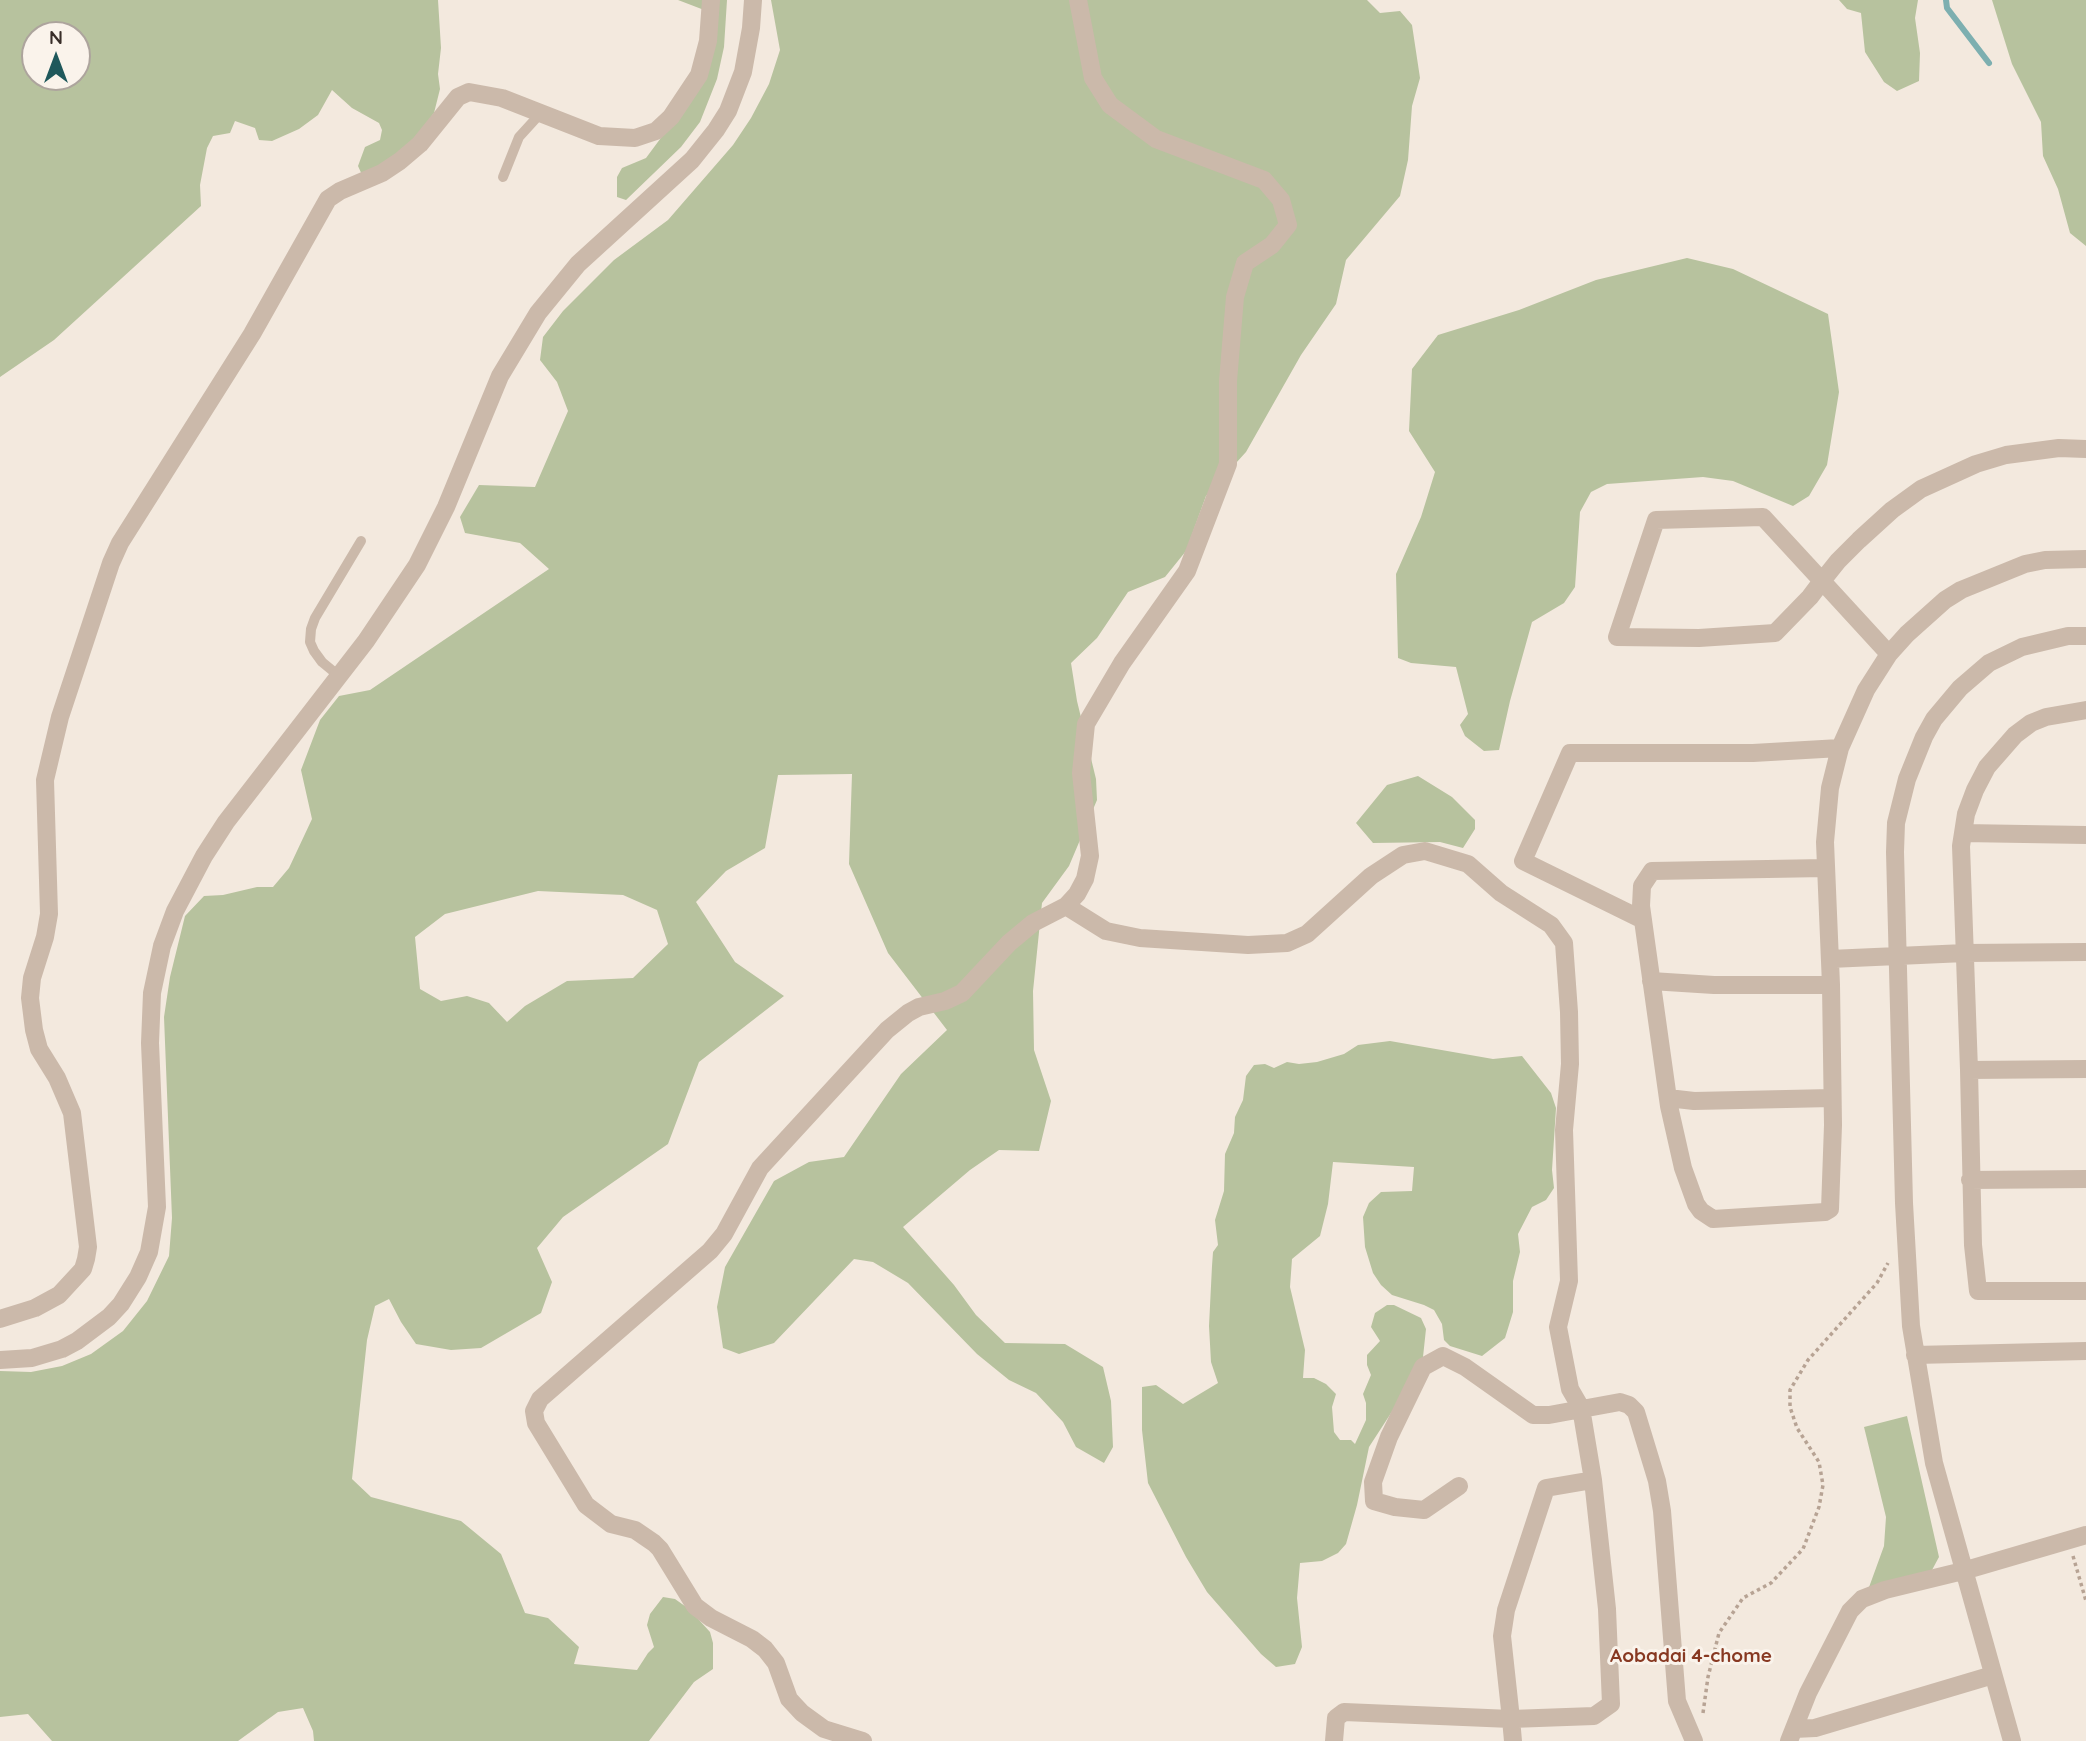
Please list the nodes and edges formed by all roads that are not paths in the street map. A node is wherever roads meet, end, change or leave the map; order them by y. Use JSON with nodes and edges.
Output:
{"nodes":[{"id":1,"x":711,"y":0,"type":"edge"},
{"id":2,"x":752,"y":0,"type":"edge"},
{"id":3,"x":1078,"y":0,"type":"edge"},
{"id":4,"x":540,"y":114,"type":"junction"},
{"id":5,"x":503,"y":177,"type":"dead end"},
{"id":6,"x":2086,"y":449,"type":"edge"},
{"id":7,"x":361,"y":541,"type":"dead end"},
{"id":8,"x":2086,"y":559,"type":"edge"},
{"id":9,"x":1822,"y":581,"type":"junction"},
{"id":10,"x":2086,"y":636,"type":"edge"},
{"id":11,"x":1889,"y":654,"type":"junction"},
{"id":12,"x":339,"y":676,"type":"junction"},
{"id":13,"x":2086,"y":710,"type":"edge"},
{"id":14,"x":1840,"y":748,"type":"junction"},
{"id":15,"x":1963,"y":833,"type":"junction"},
{"id":16,"x":2086,"y":835,"type":"edge"},
{"id":17,"x":1825,"y":868,"type":"junction"},
{"id":18,"x":1066,"y":905,"type":"junction"},
{"id":19,"x":1643,"y":920,"type":"junction"},
{"id":20,"x":2086,"y":952,"type":"edge"},
{"id":21,"x":1965,"y":953,"type":"junction"},
{"id":22,"x":1899,"y":956,"type":"junction"},
{"id":23,"x":1830,"y":959,"type":"junction"},
{"id":24,"x":1651,"y":981,"type":"junction"},
{"id":25,"x":1831,"y":985,"type":"junction"},
{"id":26,"x":1969,"y":1069,"type":"junction"},
{"id":27,"x":2086,"y":1069,"type":"edge"},
{"id":28,"x":1668,"y":1098,"type":"junction"},
{"id":29,"x":1832,"y":1098,"type":"junction"},
{"id":30,"x":2086,"y":1179,"type":"edge"},
{"id":31,"x":1970,"y":1180,"type":"junction"},
{"id":32,"x":2086,"y":1290,"type":"edge"},
{"id":33,"x":0,"y":1319,"type":"edge"},
{"id":34,"x":2086,"y":1351,"type":"edge"},
{"id":35,"x":1915,"y":1355,"type":"junction"},
{"id":36,"x":0,"y":1360,"type":"edge"},
{"id":37,"x":1581,"y":1408,"type":"junction"},
{"id":38,"x":1593,"y":1480,"type":"junction"},
{"id":39,"x":1459,"y":1486,"type":"dead end"},
{"id":40,"x":2078,"y":1538,"type":"edge"},
{"id":41,"x":1963,"y":1571,"type":"junction"},
{"id":42,"x":1993,"y":1675,"type":"junction"},
{"id":43,"x":1511,"y":1718,"type":"junction"},
{"id":44,"x":1792,"y":1735,"type":"edge"},
{"id":45,"x":1694,"y":1740,"type":"edge"},
{"id":46,"x":863,"y":1741,"type":"edge"},
{"id":47,"x":1334,"y":1741,"type":"edge"},
{"id":48,"x":1513,"y":1741,"type":"edge"},
{"id":49,"x":2012,"y":1741,"type":"edge"}],
"edges":[{"from":1,"to":4,"type":"street"},
{"from":2,"to":12,"type":"street"},
{"from":3,"to":18,"type":"street"},
{"from":4,"to":5,"type":"lane"},
{"from":4,"to":33,"type":"street"},
{"from":6,"to":9,"type":"street"},
{"from":7,"to":12,"type":"lane"},
{"from":8,"to":11,"type":"street"},
{"from":9,"to":9,"type":"street"},
{"from":9,"to":11,"type":"street"},
{"from":10,"to":22,"type":"street"},
{"from":11,"to":14,"type":"street"},
{"from":12,"to":36,"type":"street"},
{"from":13,"to":15,"type":"street"},
{"from":14,"to":17,"type":"street"},
{"from":14,"to":19,"type":"street"},
{"from":15,"to":16,"type":"street"},
{"from":15,"to":21,"type":"street"},
{"from":17,"to":19,"type":"street"},
{"from":17,"to":23,"type":"street"},
{"from":18,"to":37,"type":"street"},
{"from":18,"to":46,"type":"street"},
{"from":19,"to":24,"type":"street"},
{"from":20,"to":21,"type":"street"},
{"from":21,"to":22,"type":"street"},
{"from":21,"to":26,"type":"street"},
{"from":22,"to":23,"type":"street"},
{"from":22,"to":35,"type":"street"},
{"from":23,"to":25,"type":"street"},
{"from":24,"to":25,"type":"street"},
{"from":24,"to":28,"type":"street"},
{"from":25,"to":29,"type":"street"},
{"from":26,"to":27,"type":"street"},
{"from":26,"to":31,"type":"street"},
{"from":28,"to":29,"type":"street"},
{"from":28,"to":29,"type":"street"},
{"from":30,"to":31,"type":"street"},
{"from":31,"to":32,"type":"street"},
{"from":34,"to":35,"type":"street"},
{"from":35,"to":41,"type":"street"},
{"from":37,"to":38,"type":"street"},
{"from":37,"to":39,"type":"street"},
{"from":37,"to":45,"type":"street"},
{"from":38,"to":43,"type":"street"},
{"from":38,"to":43,"type":"street"},
{"from":40,"to":41,"type":"street"},
{"from":41,"to":42,"type":"street"},
{"from":41,"to":44,"type":"street"},
{"from":42,"to":44,"type":"street"},
{"from":42,"to":49,"type":"street"},
{"from":43,"to":47,"type":"street"},
{"from":43,"to":48,"type":"street"}]}
